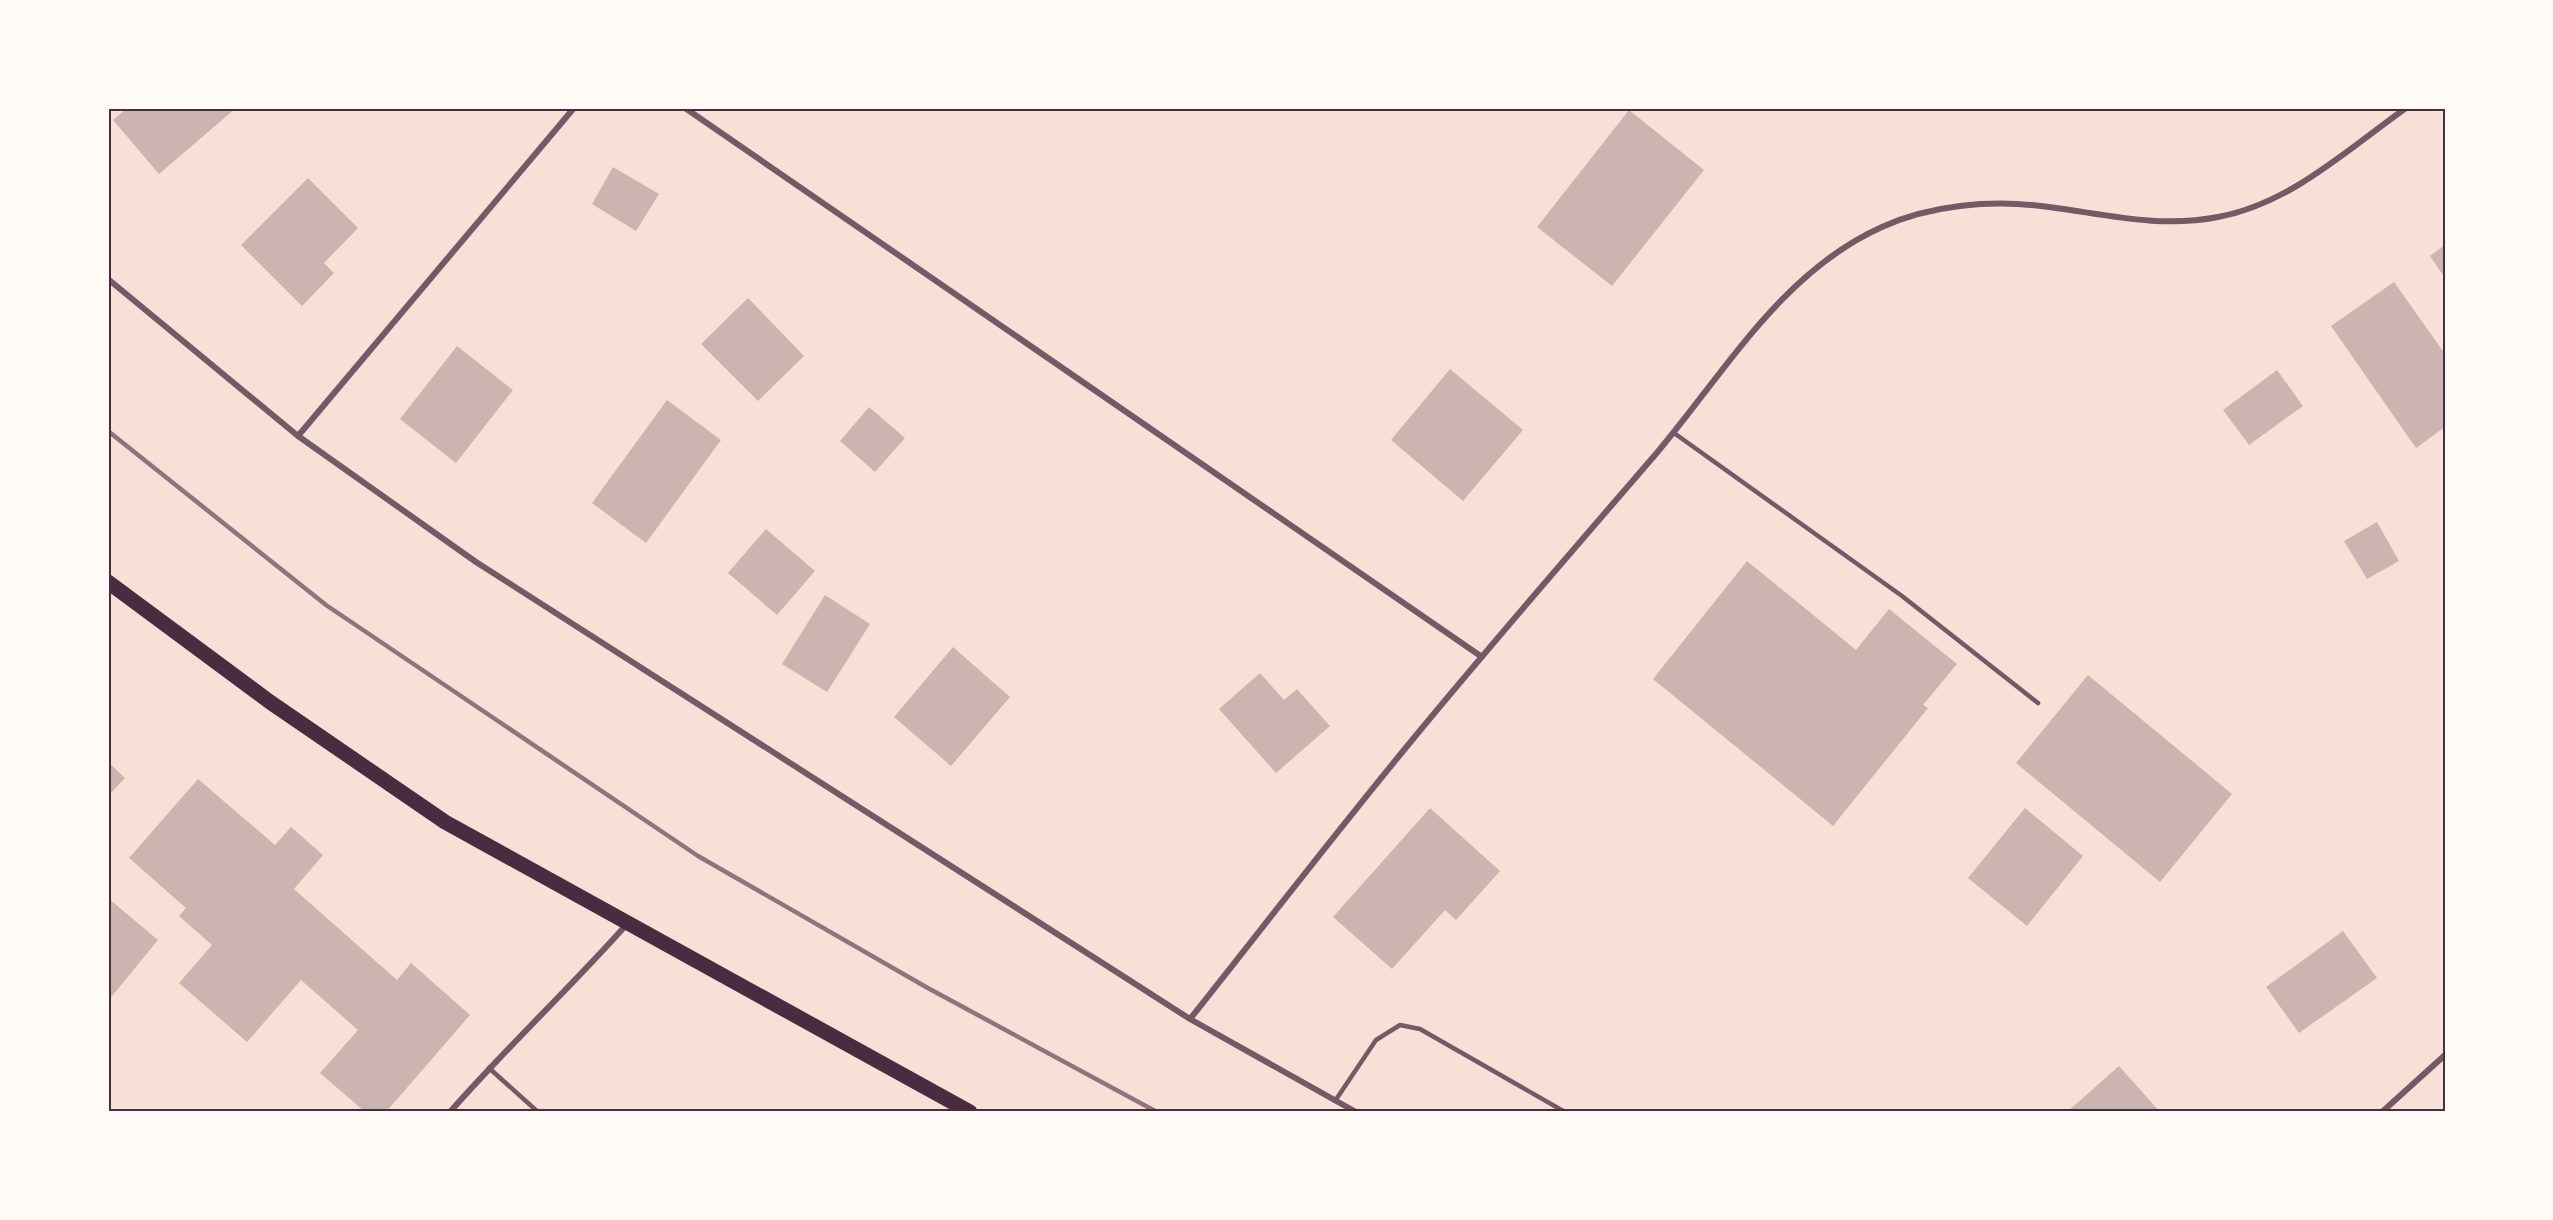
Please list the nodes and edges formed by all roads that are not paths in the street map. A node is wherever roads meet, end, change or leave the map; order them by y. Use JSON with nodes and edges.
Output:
{"nodes":[{"id":1,"x":574,"y":108,"type":"edge"},
{"id":2,"x":685,"y":108,"type":"edge"},
{"id":3,"x":2406,"y":108,"type":"edge"},
{"id":4,"x":108,"y":279,"type":"edge"},
{"id":5,"x":1674,"y":433,"type":"junction"},
{"id":6,"x":298,"y":436,"type":"junction"},
{"id":7,"x":108,"y":582,"type":"edge"},
{"id":8,"x":1482,"y":657,"type":"junction"},
{"id":9,"x":2037,"y":703,"type":"dead end"},
{"id":10,"x":628,"y":924,"type":"junction"},
{"id":11,"x":1190,"y":1019,"type":"junction"},
{"id":12,"x":2445,"y":1056,"type":"edge"},
{"id":13,"x":489,"y":1068,"type":"junction"},
{"id":14,"x":1335,"y":1101,"type":"junction"},
{"id":15,"x":450,"y":1112,"type":"edge"},
{"id":16,"x":538,"y":1112,"type":"edge"},
{"id":17,"x":970,"y":1112,"type":"edge"},
{"id":18,"x":1356,"y":1112,"type":"edge"},
{"id":19,"x":1565,"y":1112,"type":"edge"},
{"id":20,"x":2382,"y":1112,"type":"edge"}],
"edges":[{"from":1,"to":6,"type":"street"},
{"from":2,"to":8,"type":"street"},
{"from":3,"to":5,"type":"street"},
{"from":4,"to":6,"type":"street"},
{"from":5,"to":8,"type":"street"},
{"from":5,"to":9,"type":"lane"},
{"from":6,"to":11,"type":"street"},
{"from":7,"to":10,"type":"main road"},
{"from":8,"to":11,"type":"street"},
{"from":10,"to":13,"type":"street"},
{"from":10,"to":17,"type":"main road"},
{"from":11,"to":14,"type":"street"},
{"from":12,"to":20,"type":"street"},
{"from":13,"to":15,"type":"street"},
{"from":13,"to":16,"type":"lane"},
{"from":14,"to":18,"type":"street"},
{"from":14,"to":19,"type":"lane"}]}
